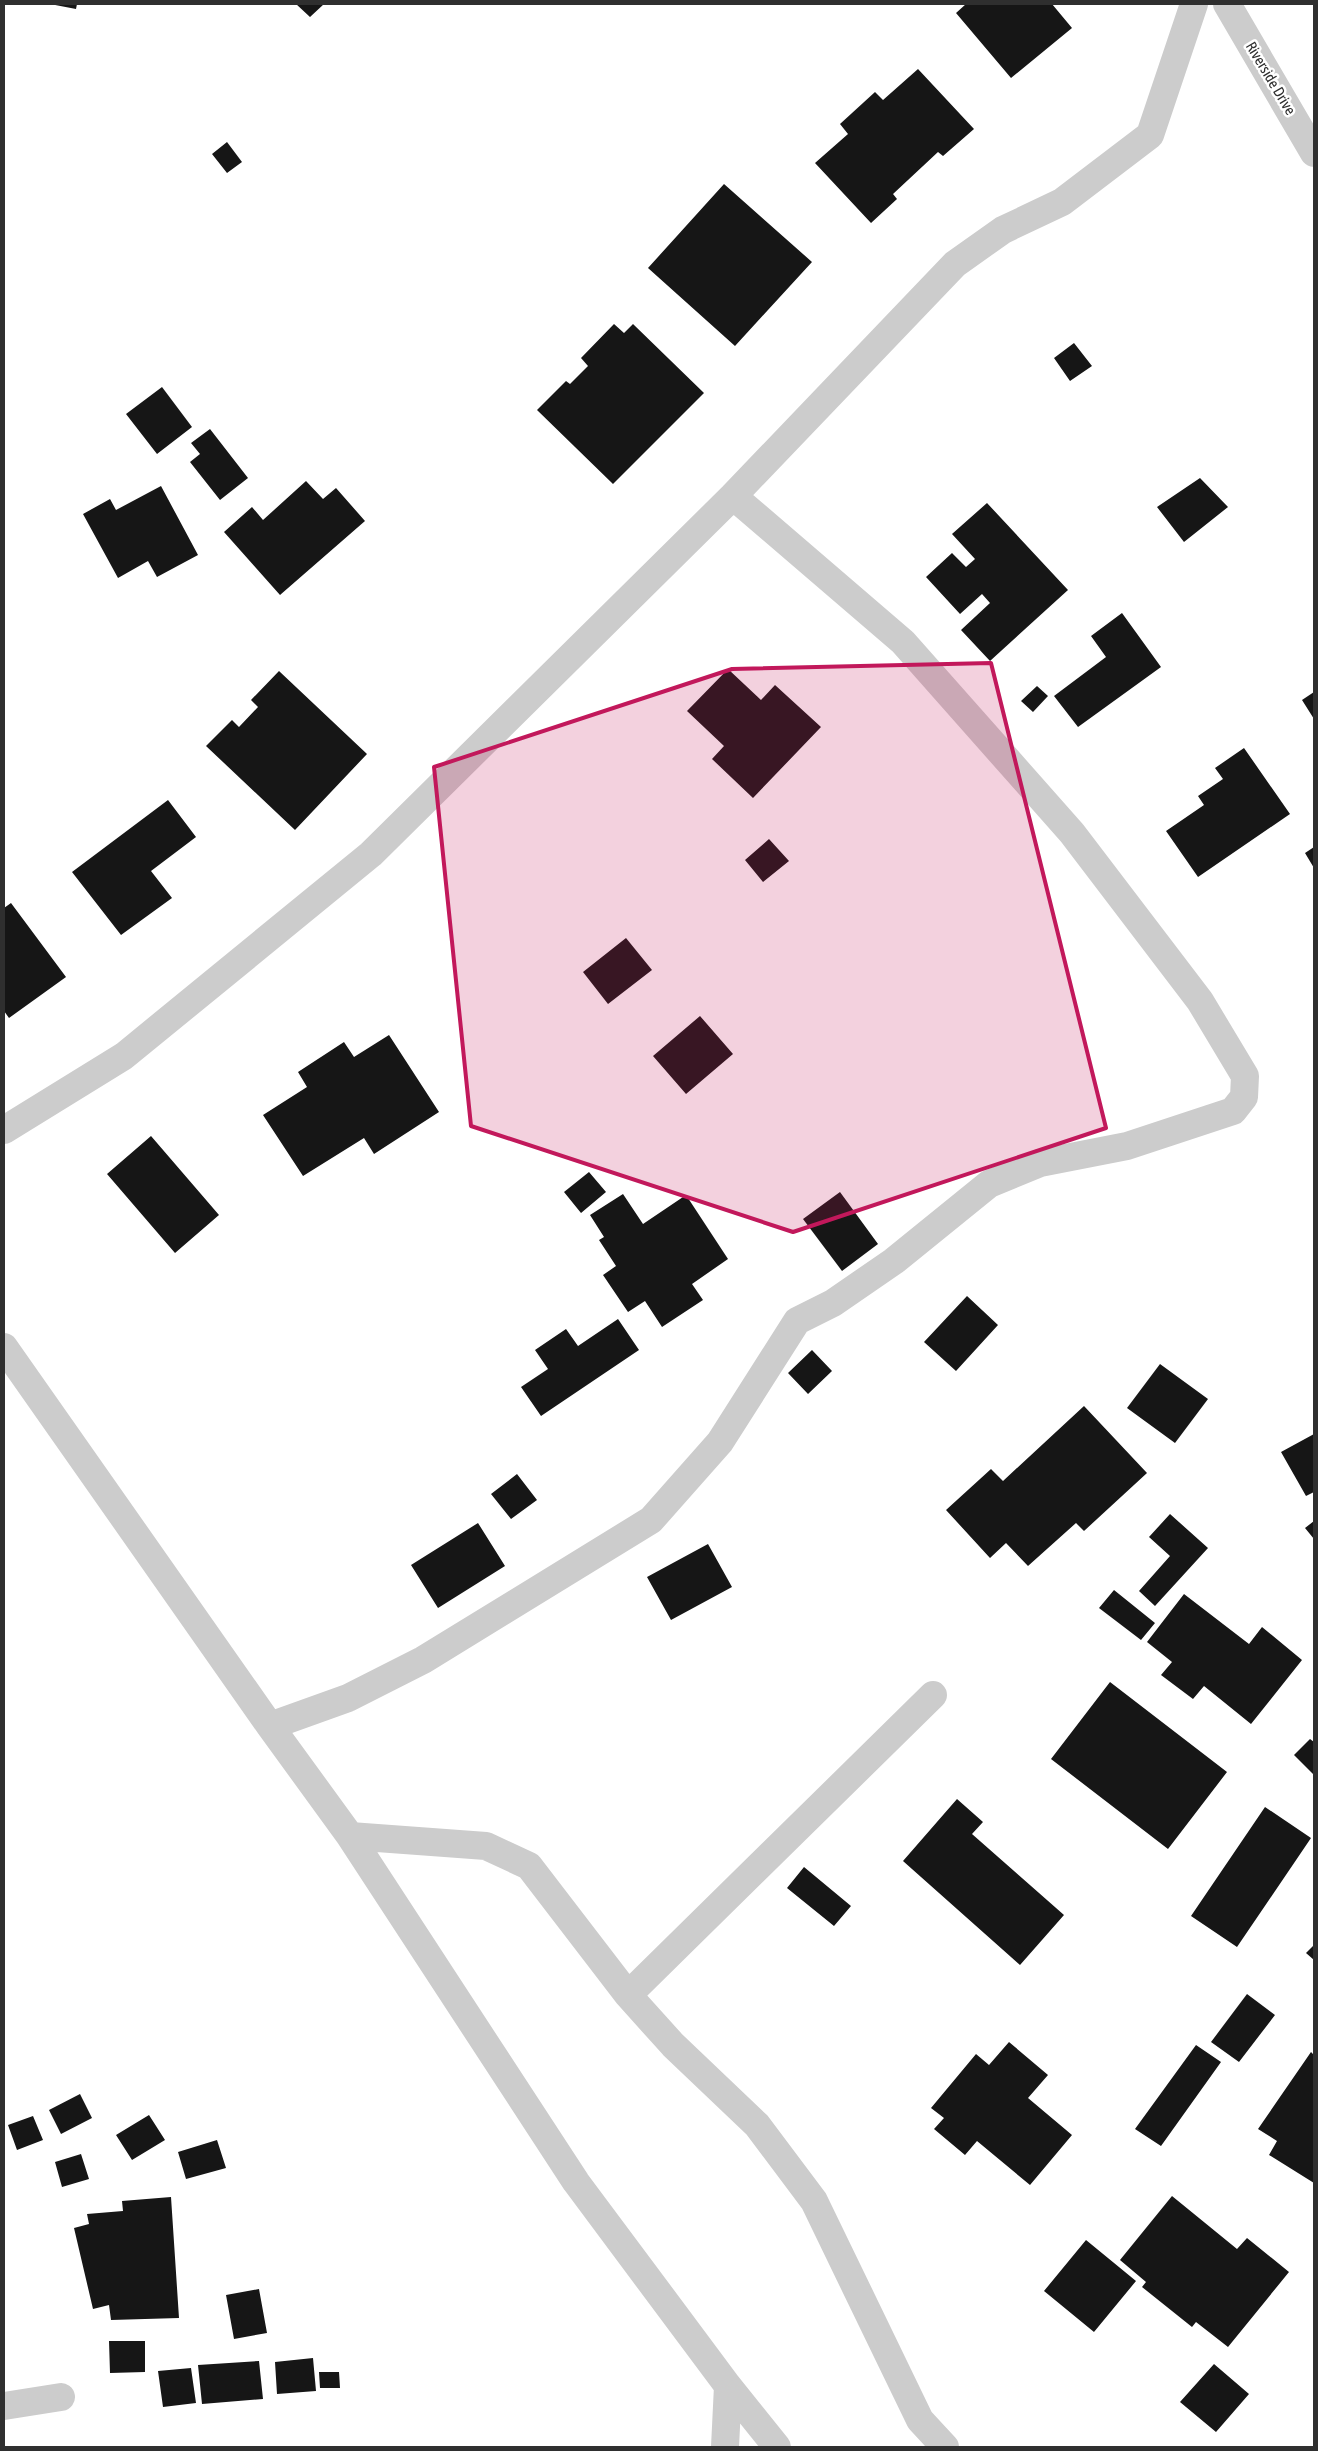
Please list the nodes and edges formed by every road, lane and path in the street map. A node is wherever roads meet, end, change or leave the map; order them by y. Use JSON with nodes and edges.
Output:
{"nodes":[{"id":1,"x":1194,"y":4,"type":"edge"},
{"id":2,"x":1226,"y":4,"type":"edge"},
{"id":3,"x":1314,"y":153,"type":"edge"},
{"id":4,"x":734,"y":496,"type":"junction"},
{"id":5,"x":4,"y":1130,"type":"edge"},
{"id":6,"x":4,"y":1347,"type":"edge"},
{"id":7,"x":933,"y":1695,"type":"dead end"},
{"id":8,"x":270,"y":1726,"type":"junction"},
{"id":9,"x":350,"y":1836,"type":"junction"},
{"id":10,"x":628,"y":1995,"type":"junction"},
{"id":11,"x":728,"y":2386,"type":"junction"},
{"id":12,"x":61,"y":2397,"type":"dead end"},
{"id":13,"x":4,"y":2406,"type":"edge"},
{"id":14,"x":725,"y":2447,"type":"edge"},
{"id":15,"x":777,"y":2447,"type":"edge"},
{"id":16,"x":945,"y":2447,"type":"edge"}],
"edges":[{"from":1,"to":4,"type":"street"},
{"from":2,"to":3,"type":"street","name":"Riverside Drive"},
{"from":4,"to":5,"type":"street"},
{"from":4,"to":8,"type":"street"},
{"from":6,"to":8,"type":"street"},
{"from":7,"to":10,"type":"street"},
{"from":8,"to":9,"type":"street"},
{"from":9,"to":10,"type":"street"},
{"from":9,"to":11,"type":"street"},
{"from":10,"to":16,"type":"street"},
{"from":11,"to":14,"type":"street"},
{"from":11,"to":15,"type":"street"},
{"from":12,"to":13,"type":"street"}]}
